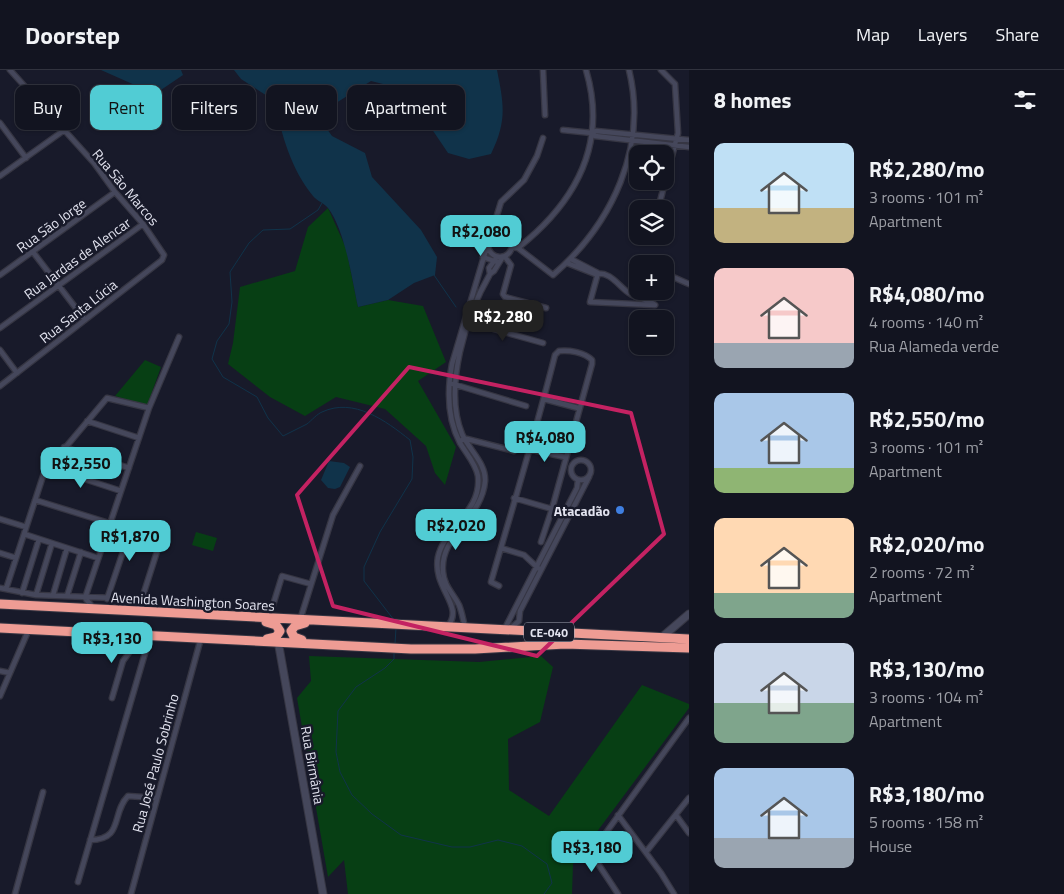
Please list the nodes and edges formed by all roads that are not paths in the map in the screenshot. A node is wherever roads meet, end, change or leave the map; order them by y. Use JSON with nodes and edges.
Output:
{"nodes":[{"id":1,"x":10,"y":70,"type":"edge"},
{"id":2,"x":543,"y":70,"type":"edge"},
{"id":3,"x":586,"y":70,"type":"edge"},
{"id":4,"x":629,"y":70,"type":"edge"},
{"id":5,"x":661,"y":70,"type":"edge"},
{"id":6,"x":23,"y":85,"type":"edge"},
{"id":7,"x":545,"y":115,"type":"dead end"},
{"id":8,"x":0,"y":123,"type":"edge"},
{"id":9,"x":62,"y":130,"type":"joint"},
{"id":10,"x":563,"y":130,"type":"dead end"},
{"id":11,"x":592,"y":134,"type":"junction"},
{"id":12,"x":633,"y":134,"type":"junction"},
{"id":13,"x":543,"y":138,"type":"dead end"},
{"id":14,"x":677,"y":139,"type":"junction"},
{"id":15,"x":632,"y":140,"type":"junction"},
{"id":16,"x":689,"y":140,"type":"edge"},
{"id":17,"x":676,"y":145,"type":"junction"},
{"id":18,"x":689,"y":147,"type":"edge"},
{"id":19,"x":26,"y":158,"type":"junction"},
{"id":20,"x":0,"y":176,"type":"edge"},
{"id":21,"x":115,"y":192,"type":"junction"},
{"id":22,"x":661,"y":200,"type":"edge"},
{"id":23,"x":497,"y":218,"type":"junction"},
{"id":24,"x":143,"y":224,"type":"junction"},
{"id":25,"x":506,"y":235,"type":"junction"},
{"id":26,"x":488,"y":242,"type":"junction"},
{"id":27,"x":512,"y":248,"type":"junction"},
{"id":28,"x":518,"y":248,"type":"junction"},
{"id":29,"x":164,"y":251,"type":"joint"},
{"id":30,"x":33,"y":252,"type":"junction"},
{"id":31,"x":483,"y":257,"type":"junction"},
{"id":32,"x":495,"y":259,"type":"junction"},
{"id":33,"x":503,"y":259,"type":"junction"},
{"id":34,"x":571,"y":259,"type":"junction"},
{"id":35,"x":567,"y":263,"type":"junction"},
{"id":36,"x":598,"y":273,"type":"junction"},
{"id":37,"x":478,"y":274,"type":"junction"},
{"id":38,"x":0,"y":275,"type":"edge"},
{"id":39,"x":488,"y":276,"type":"junction"},
{"id":40,"x":674,"y":278,"type":"edge"},
{"id":41,"x":689,"y":284,"type":"edge"},
{"id":42,"x":59,"y":286,"type":"junction"},
{"id":43,"x":629,"y":293,"type":"joint"},
{"id":44,"x":644,"y":300,"type":"edge"},
{"id":45,"x":625,"y":305,"type":"junction"},
{"id":46,"x":546,"y":308,"type":"dead end"},
{"id":47,"x":469,"y":317,"type":"junction"},
{"id":48,"x":85,"y":320,"type":"junction"},
{"id":49,"x":0,"y":328,"type":"edge"},
{"id":50,"x":179,"y":337,"type":"dead end"},
{"id":51,"x":543,"y":343,"type":"dead end"},
{"id":52,"x":0,"y":350,"type":"edge"},
{"id":53,"x":17,"y":373,"type":"junction"},
{"id":54,"x":452,"y":383,"type":"junction"},
{"id":55,"x":0,"y":386,"type":"edge"},
{"id":56,"x":544,"y":399,"type":"junction"},
{"id":57,"x":526,"y":406,"type":"dead end"},
{"id":58,"x":149,"y":408,"type":"junction"},
{"id":59,"x":578,"y":408,"type":"junction"},
{"id":60,"x":87,"y":421,"type":"junction"},
{"id":61,"x":139,"y":438,"type":"junction"},
{"id":62,"x":462,"y":440,"type":"junction"},
{"id":63,"x":64,"y":447,"type":"junction"},
{"id":64,"x":528,"y":449,"type":"junction"},
{"id":65,"x":514,"y":451,"type":"dead end"},
{"id":66,"x":566,"y":457,"type":"junction"},
{"id":67,"x":478,"y":460,"type":"junction"},
{"id":68,"x":473,"y":464,"type":"junction"},
{"id":69,"x":360,"y":466,"type":"dead end"},
{"id":70,"x":483,"y":467,"type":"junction"},
{"id":71,"x":48,"y":468,"type":"junction"},
{"id":72,"x":129,"y":468,"type":"junction"},
{"id":73,"x":476,"y":470,"type":"junction"},
{"id":74,"x":589,"y":477,"type":"junction"},
{"id":75,"x":578,"y":480,"type":"junction"},
{"id":76,"x":478,"y":481,"type":"junction"},
{"id":77,"x":485,"y":481,"type":"junction"},
{"id":78,"x":476,"y":491,"type":"junction"},
{"id":79,"x":121,"y":492,"type":"junction"},
{"id":80,"x":483,"y":492,"type":"junction"},
{"id":81,"x":514,"y":498,"type":"junction"},
{"id":82,"x":35,"y":500,"type":"junction"},
{"id":83,"x":552,"y":508,"type":"junction"},
{"id":84,"x":0,"y":519,"type":"edge"},
{"id":85,"x":110,"y":523,"type":"junction"},
{"id":86,"x":26,"y":527,"type":"junction"},
{"id":87,"x":24,"y":534,"type":"junction"},
{"id":88,"x":39,"y":539,"type":"junction"},
{"id":89,"x":541,"y":542,"type":"dead end"},
{"id":90,"x":52,"y":543,"type":"junction"},
{"id":91,"x":67,"y":548,"type":"junction"},
{"id":92,"x":501,"y":548,"type":"junction"},
{"id":93,"x":81,"y":552,"type":"junction"},
{"id":94,"x":0,"y":553,"type":"edge"},
{"id":95,"x":16,"y":558,"type":"junction"},
{"id":96,"x":98,"y":558,"type":"junction"},
{"id":97,"x":536,"y":567,"type":"junction"},
{"id":98,"x":542,"y":570,"type":"junction"},
{"id":99,"x":311,"y":584,"type":"junction"},
{"id":100,"x":499,"y":586,"type":"dead end"},
{"id":101,"x":0,"y":588,"type":"edge"},
{"id":102,"x":6,"y":590,"type":"junction"},
{"id":103,"x":22,"y":593,"type":"junction"},
{"id":104,"x":36,"y":595,"type":"junction"},
{"id":105,"x":53,"y":595,"type":"junction"},
{"id":106,"x":67,"y":596,"type":"junction"},
{"id":107,"x":78,"y":597,"type":"junction"},
{"id":108,"x":85,"y":598,"type":"junction"},
{"id":109,"x":107,"y":599,"type":"junction"},
{"id":110,"x":141,"y":599,"type":"junction"},
{"id":111,"x":0,"y":604,"type":"edge"},
{"id":112,"x":77,"y":608,"type":"junction"},
{"id":113,"x":90,"y":609,"type":"junction"},
{"id":114,"x":138,"y":611,"type":"junction"},
{"id":115,"x":689,"y":614,"type":"edge"},
{"id":116,"x":257,"y":618,"type":"junction"},
{"id":117,"x":268,"y":618,"type":"junction"},
{"id":118,"x":689,"y":619,"type":"edge"},
{"id":119,"x":300,"y":620,"type":"junction"},
{"id":120,"x":315,"y":621,"type":"junction"},
{"id":121,"x":448,"y":627,"type":"junction"},
{"id":122,"x":0,"y":628,"type":"edge"},
{"id":123,"x":465,"y":628,"type":"junction"},
{"id":124,"x":29,"y":630,"type":"junction"},
{"id":125,"x":506,"y":630,"type":"junction"},
{"id":126,"x":132,"y":635,"type":"junction"},
{"id":127,"x":201,"y":638,"type":"junction"},
{"id":128,"x":661,"y":638,"type":"junction"},
{"id":129,"x":676,"y":639,"type":"junction"},
{"id":130,"x":689,"y":639,"type":"edge"},
{"id":131,"x":257,"y":640,"type":"junction"},
{"id":132,"x":278,"y":641,"type":"junction"},
{"id":133,"x":148,"y":643,"type":"dead end"},
{"id":134,"x":313,"y":643,"type":"junction"},
{"id":135,"x":689,"y":648,"type":"edge"},
{"id":136,"x":0,"y":671,"type":"edge"},
{"id":137,"x":10,"y":673,"type":"junction"},
{"id":138,"x":0,"y":696,"type":"edge"},
{"id":139,"x":112,"y":698,"type":"dead end"},
{"id":140,"x":689,"y":718,"type":"edge"},
{"id":141,"x":43,"y":792,"type":"dead end"},
{"id":142,"x":157,"y":798,"type":"junction"},
{"id":143,"x":689,"y":798,"type":"edge"},
{"id":144,"x":618,"y":815,"type":"junction"},
{"id":145,"x":676,"y":815,"type":"junction"},
{"id":146,"x":689,"y":833,"type":"edge"},
{"id":147,"x":90,"y":840,"type":"junction"},
{"id":148,"x":646,"y":852,"type":"junction"},
{"id":149,"x":78,"y":882,"type":"dead end"},
{"id":150,"x":15,"y":894,"type":"edge"},
{"id":151,"x":130,"y":894,"type":"edge"},
{"id":152,"x":323,"y":894,"type":"edge"},
{"id":153,"x":618,"y":894,"type":"edge"},
{"id":154,"x":674,"y":894,"type":"edge"}],
"edges":[{"from":1,"to":6,"type":"street","name":"Rua São Marcos"},
{"from":2,"to":7,"type":"street"},
{"from":3,"to":11,"type":"street"},
{"from":4,"to":12,"type":"street"},
{"from":5,"to":14,"type":"street"},
{"from":8,"to":19,"type":"street"},
{"from":9,"to":19,"type":"street"},
{"from":9,"to":21,"type":"street","name":"Rua São Marcos"},
{"from":10,"to":11,"type":"street"},
{"from":11,"to":12,"type":"street"},
{"from":11,"to":15,"type":"street"},
{"from":11,"to":28,"type":"street"},
{"from":12,"to":14,"type":"street"},
{"from":12,"to":15,"type":"street"},
{"from":13,"to":23,"type":"street"},
{"from":14,"to":16,"type":"street"},
{"from":14,"to":17,"type":"street"},
{"from":15,"to":17,"type":"street"},
{"from":15,"to":34,"type":"street"},
{"from":17,"to":18,"type":"street"},
{"from":17,"to":22,"type":"street"},
{"from":19,"to":20,"type":"street"},
{"from":21,"to":24,"type":"street","name":"Rua São Marcos"},
{"from":21,"to":30,"type":"street","name":"Rua São Jorge"},
{"from":23,"to":25,"type":"street"},
{"from":23,"to":26,"type":"street"},
{"from":24,"to":29,"type":"street","name":"Rua São Marcos"},
{"from":24,"to":42,"type":"street","name":"Rua Jardas de Alencar"},
{"from":25,"to":26,"type":"street"},
{"from":25,"to":27,"type":"street"},
{"from":26,"to":31,"type":"street"},
{"from":26,"to":32,"type":"street"},
{"from":27,"to":28,"type":"street"},
{"from":27,"to":33,"type":"street"},
{"from":28,"to":35,"type":"street"},
{"from":29,"to":48,"type":"street","name":"Rua Santa Lúcia"},
{"from":30,"to":38,"type":"street","name":"Rua São Jorge"},
{"from":30,"to":42,"type":"street"},
{"from":31,"to":32,"type":"street"},
{"from":31,"to":37,"type":"street"},
{"from":32,"to":33,"type":"street"},
{"from":32,"to":39,"type":"street"},
{"from":33,"to":39,"type":"street"},
{"from":33,"to":46,"type":"street"},
{"from":34,"to":35,"type":"street"},
{"from":34,"to":36,"type":"street"},
{"from":35,"to":36,"type":"street"},
{"from":36,"to":43,"type":"street"},
{"from":36,"to":45,"type":"street"},
{"from":37,"to":39,"type":"street"},
{"from":37,"to":47,"type":"street"},
{"from":39,"to":47,"type":"street"},
{"from":40,"to":41,"type":"street"},
{"from":42,"to":48,"type":"street"},
{"from":42,"to":49,"type":"street","name":"Rua Jardas de Alencar"},
{"from":43,"to":45,"type":"street"},
{"from":44,"to":45,"type":"street"},
{"from":47,"to":51,"type":"street"},
{"from":47,"to":54,"type":"street"},
{"from":48,"to":53,"type":"street","name":"Rua Santa Lúcia"},
{"from":50,"to":58,"type":"street"},
{"from":52,"to":53,"type":"street"},
{"from":53,"to":55,"type":"street","name":"Rua Santa Lúcia"},
{"from":54,"to":57,"type":"street"},
{"from":54,"to":62,"type":"street"},
{"from":56,"to":59,"type":"street"},
{"from":56,"to":59,"type":"street"},
{"from":56,"to":64,"type":"street"},
{"from":58,"to":60,"type":"street"},
{"from":58,"to":61,"type":"street"},
{"from":59,"to":66,"type":"street"},
{"from":60,"to":61,"type":"street"},
{"from":60,"to":63,"type":"street"},
{"from":61,"to":72,"type":"street"},
{"from":62,"to":65,"type":"street"},
{"from":62,"to":67,"type":"street"},
{"from":62,"to":68,"type":"street"},
{"from":63,"to":71,"type":"street"},
{"from":63,"to":72,"type":"street"},
{"from":64,"to":66,"type":"street"},
{"from":64,"to":81,"type":"street"},
{"from":66,"to":83,"type":"street"},
{"from":67,"to":68,"type":"street"},
{"from":67,"to":70,"type":"street"},
{"from":68,"to":73,"type":"street"},
{"from":69,"to":99,"type":"street"},
{"from":70,"to":73,"type":"street"},
{"from":70,"to":77,"type":"street"},
{"from":71,"to":79,"type":"street"},
{"from":71,"to":82,"type":"street"},
{"from":72,"to":79,"type":"street"},
{"from":73,"to":76,"type":"street"},
{"from":74,"to":75,"type":"street"},
{"from":74,"to":75,"type":"street"},
{"from":74,"to":98,"type":"street"},
{"from":75,"to":97,"type":"street"},
{"from":76,"to":77,"type":"street"},
{"from":76,"to":78,"type":"street"},
{"from":77,"to":80,"type":"street"},
{"from":78,"to":80,"type":"street"},
{"from":78,"to":121,"type":"street"},
{"from":79,"to":85,"type":"street"},
{"from":80,"to":123,"type":"street"},
{"from":81,"to":83,"type":"street"},
{"from":81,"to":92,"type":"street"},
{"from":82,"to":85,"type":"street"},
{"from":82,"to":86,"type":"street"},
{"from":83,"to":89,"type":"street"},
{"from":84,"to":86,"type":"street"},
{"from":85,"to":96,"type":"street"},
{"from":86,"to":87,"type":"street"},
{"from":87,"to":88,"type":"street"},
{"from":87,"to":95,"type":"street"},
{"from":88,"to":90,"type":"street"},
{"from":88,"to":103,"type":"street"},
{"from":90,"to":91,"type":"street"},
{"from":90,"to":104,"type":"street"},
{"from":91,"to":93,"type":"street"},
{"from":91,"to":105,"type":"street"},
{"from":92,"to":97,"type":"street"},
{"from":92,"to":100,"type":"street"},
{"from":93,"to":96,"type":"street"},
{"from":93,"to":106,"type":"street"},
{"from":94,"to":95,"type":"street"},
{"from":95,"to":102,"type":"street"},
{"from":96,"to":108,"type":"street"},
{"from":97,"to":98,"type":"street"},
{"from":97,"to":125,"type":"street"},
{"from":98,"to":125,"type":"street"},
{"from":99,"to":117,"type":"street"},
{"from":99,"to":119,"type":"street"},
{"from":101,"to":102,"type":"street","name":"Avenida Washington Soares"},
{"from":102,"to":103,"type":"street","name":"Avenida Washington Soares"},
{"from":103,"to":104,"type":"street","name":"Avenida Washington Soares"},
{"from":104,"to":105,"type":"street","name":"Avenida Washington Soares"},
{"from":105,"to":106,"type":"street","name":"Avenida Washington Soares"},
{"from":106,"to":107,"type":"street","name":"Avenida Washington Soares"},
{"from":107,"to":108,"type":"street","name":"Avenida Washington Soares"},
{"from":107,"to":112,"type":"street"},
{"from":108,"to":109,"type":"street","name":"Avenida Washington Soares"},
{"from":108,"to":113,"type":"street"},
{"from":109,"to":110,"type":"street","name":"Avenida Washington Soares"},
{"from":109,"to":110,"type":"street"},
{"from":110,"to":114,"type":"street"},
{"from":111,"to":112,"type":"highway","name":"Avenida Washington Soares","number":"CE-040"},
{"from":112,"to":113,"type":"highway","name":"Avenida Washington Soares","number":"CE-040"},
{"from":113,"to":114,"type":"highway","name":"Avenida Washington Soares","number":"CE-040"},
{"from":114,"to":116,"type":"highway","name":"Avenida Washington Soares","number":"CE-040"},
{"from":115,"to":128,"type":"street"},
{"from":116,"to":117,"type":"highway","name":"Avenida Washington Soares","number":"CE-040"},
{"from":116,"to":131,"type":"highway"},
{"from":117,"to":119,"type":"highway","name":"Avenida Washington Soares","number":"CE-040"},
{"from":118,"to":129,"type":"street"},
{"from":119,"to":120,"type":"highway","name":"Avenida Washington Soares","number":"CE-040"},
{"from":120,"to":121,"type":"highway","name":"Avenida Washington Soares","number":"CE-040"},
{"from":120,"to":134,"type":"highway"},
{"from":121,"to":123,"type":"highway","number":"CE-040"},
{"from":122,"to":124,"type":"highway","number":"CE-040"},
{"from":123,"to":125,"type":"highway","number":"CE-040"},
{"from":124,"to":126,"type":"highway","number":"CE-040"},
{"from":124,"to":137,"type":"street"},
{"from":125,"to":128,"type":"highway","number":"CE-040"},
{"from":126,"to":127,"type":"highway","number":"CE-040"},
{"from":126,"to":139,"type":"street"},
{"from":127,"to":131,"type":"highway","number":"CE-040"},
{"from":127,"to":142,"type":"street","name":"Rua José Paulo Sobrinho"},
{"from":128,"to":129,"type":"highway","number":"CE-040"},
{"from":129,"to":130,"type":"highway","number":"CE-040"},
{"from":131,"to":132,"type":"highway","number":"CE-040"},
{"from":132,"to":134,"type":"highway","number":"CE-040"},
{"from":132,"to":152,"type":"street","name":"Rua Birmânia"},
{"from":133,"to":147,"type":"street"},
{"from":134,"to":135,"type":"highway","number":"CE-040"},
{"from":136,"to":137,"type":"street"},
{"from":137,"to":138,"type":"street"},
{"from":140,"to":144,"type":"street"},
{"from":141,"to":150,"type":"street"},
{"from":142,"to":147,"type":"street"},
{"from":142,"to":151,"type":"street","name":"Rua José Paulo Sobrinho"},
{"from":143,"to":145,"type":"street"},
{"from":144,"to":148,"type":"street"},
{"from":144,"to":153,"type":"street"},
{"from":145,"to":146,"type":"street"},
{"from":145,"to":148,"type":"street"},
{"from":147,"to":149,"type":"street"},
{"from":148,"to":154,"type":"street"}]}
